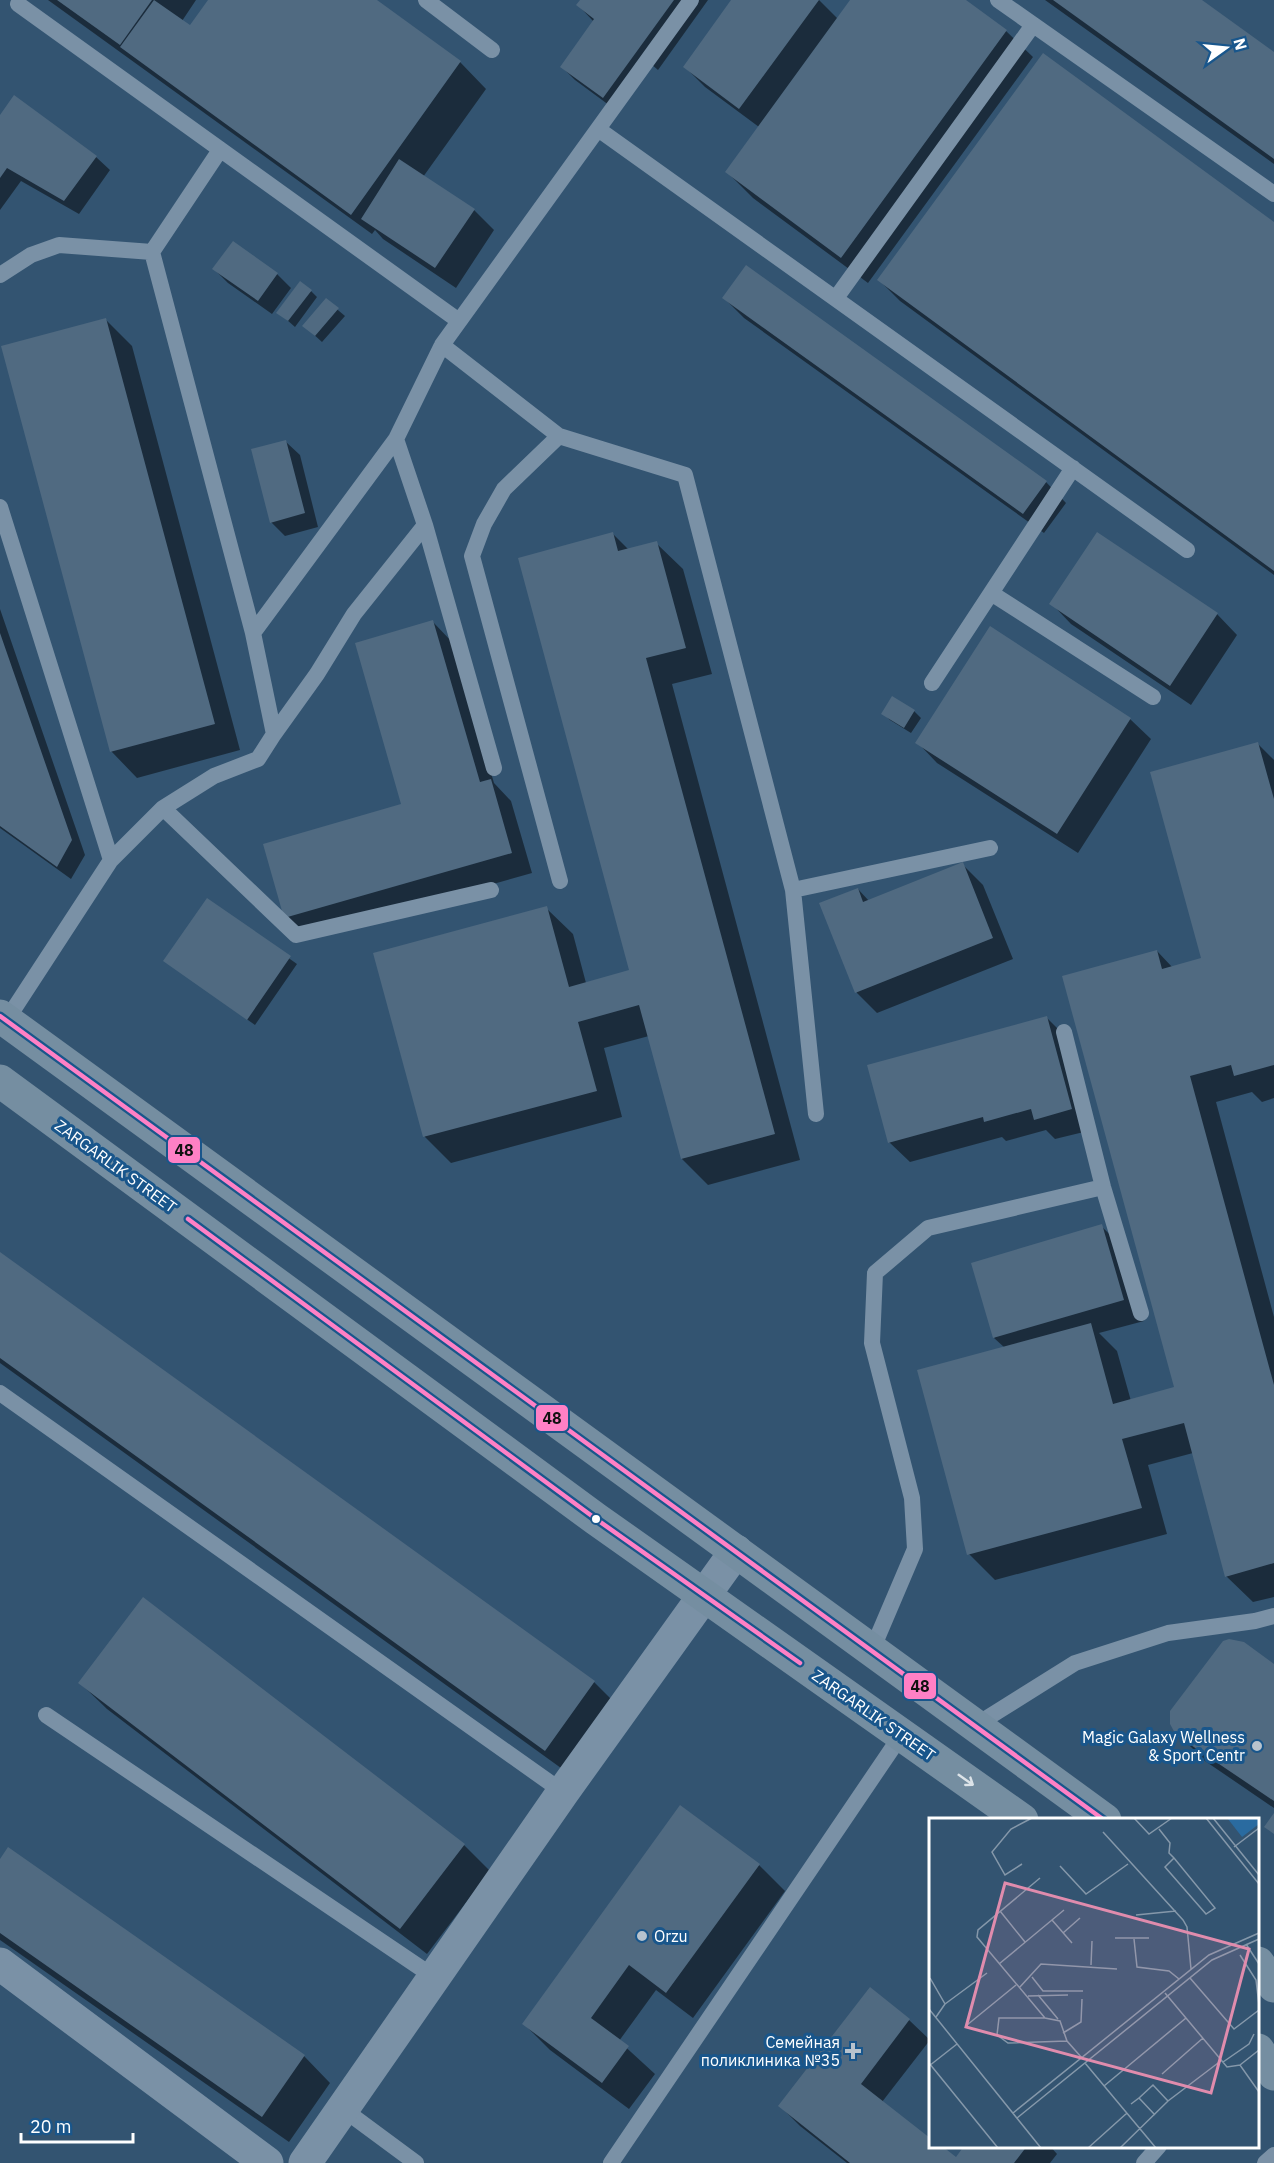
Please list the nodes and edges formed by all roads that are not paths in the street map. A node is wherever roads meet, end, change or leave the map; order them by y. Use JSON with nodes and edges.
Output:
{"nodes":[{"id":1,"x":426,"y":0,"type":"edge"},
{"id":2,"x":691,"y":0,"type":"edge"},
{"id":3,"x":998,"y":0,"type":"edge"},
{"id":4,"x":18,"y":4,"type":"dead end"},
{"id":5,"x":1033,"y":25,"type":"junction"},
{"id":6,"x":492,"y":50,"type":"dead end"},
{"id":7,"x":598,"y":129,"type":"junction"},
{"id":8,"x":220,"y":150,"type":"junction"},
{"id":9,"x":1274,"y":194,"type":"edge"},
{"id":10,"x":152,"y":252,"type":"junction"},
{"id":11,"x":0,"y":275,"type":"edge"},
{"id":12,"x":836,"y":298,"type":"junction"},
{"id":13,"x":459,"y":321,"type":"junction"},
{"id":14,"x":442,"y":345,"type":"junction"},
{"id":15,"x":559,"y":436,"type":"junction"},
{"id":16,"x":396,"y":439,"type":"junction"},
{"id":17,"x":1073,"y":468,"type":"junction"},
{"id":18,"x":0,"y":507,"type":"edge"},
{"id":19,"x":425,"y":525,"type":"junction"},
{"id":20,"x":1187,"y":550,"type":"dead end"},
{"id":21,"x":991,"y":593,"type":"junction"},
{"id":22,"x":253,"y":633,"type":"junction"},
{"id":23,"x":932,"y":684,"type":"dead end"},
{"id":24,"x":1153,"y":697,"type":"dead end"},
{"id":25,"x":274,"y":734,"type":"junction"},
{"id":26,"x":494,"y":768,"type":"dead end"},
{"id":27,"x":163,"y":808,"type":"junction"},
{"id":28,"x":990,"y":848,"type":"dead end"},
{"id":29,"x":111,"y":860,"type":"junction"},
{"id":30,"x":560,"y":881,"type":"dead end"},
{"id":31,"x":490,"y":890,"type":"dead end"},
{"id":32,"x":793,"y":890,"type":"junction"},
{"id":33,"x":3,"y":1018,"type":"edge"},
{"id":34,"x":1065,"y":1032,"type":"dead end"},
{"id":35,"x":0,"y":1081,"type":"edge"},
{"id":36,"x":816,"y":1114,"type":"dead end"},
{"id":37,"x":1103,"y":1186,"type":"junction"},
{"id":38,"x":1141,"y":1313,"type":"dead end"},
{"id":39,"x":0,"y":1393,"type":"edge"},
{"id":40,"x":736,"y":1551,"type":"junction"},
{"id":41,"x":703,"y":1594,"type":"junction"},
{"id":42,"x":1274,"y":1616,"type":"edge"},
{"id":43,"x":872,"y":1650,"type":"junction"},
{"id":44,"x":46,"y":1715,"type":"dead end"},
{"id":45,"x":976,"y":1725,"type":"junction"},
{"id":46,"x":902,"y":1734,"type":"junction"},
{"id":47,"x":563,"y":1792,"type":"junction"},
{"id":48,"x":1019,"y":1818,"type":"edge"},
{"id":49,"x":1102,"y":1818,"type":"edge"},
{"id":50,"x":0,"y":1964,"type":"edge"},
{"id":51,"x":1259,"y":1966,"type":"edge"},
{"id":52,"x":435,"y":1977,"type":"junction"},
{"id":53,"x":1274,"y":1986,"type":"edge"},
{"id":54,"x":1259,"y":2052,"type":"edge"},
{"id":55,"x":1274,"y":2074,"type":"edge"},
{"id":56,"x":343,"y":2109,"type":"junction"},
{"id":57,"x":1157,"y":2148,"type":"edge"},
{"id":58,"x":1274,"y":2155,"type":"edge"},
{"id":59,"x":267,"y":2163,"type":"edge"},
{"id":60,"x":305,"y":2163,"type":"edge"},
{"id":61,"x":416,"y":2163,"type":"edge"},
{"id":62,"x":611,"y":2163,"type":"edge"},
{"id":63,"x":1143,"y":2163,"type":"edge"},
{"id":64,"x":1265,"y":2163,"type":"edge"}],
"edges":[{"from":1,"to":6,"type":"lane"},
{"from":2,"to":7,"type":"lane"},
{"from":3,"to":5,"type":"lane"},
{"from":4,"to":8,"type":"lane"},
{"from":5,"to":9,"type":"lane"},
{"from":5,"to":12,"type":"lane"},
{"from":7,"to":12,"type":"lane"},
{"from":7,"to":13,"type":"lane"},
{"from":8,"to":10,"type":"lane"},
{"from":8,"to":13,"type":"lane"},
{"from":10,"to":11,"type":"lane"},
{"from":10,"to":22,"type":"lane"},
{"from":12,"to":17,"type":"lane"},
{"from":13,"to":14,"type":"lane"},
{"from":14,"to":15,"type":"lane"},
{"from":14,"to":16,"type":"lane"},
{"from":15,"to":30,"type":"lane"},
{"from":15,"to":32,"type":"lane"},
{"from":16,"to":19,"type":"lane"},
{"from":16,"to":22,"type":"lane"},
{"from":17,"to":20,"type":"lane"},
{"from":17,"to":21,"type":"lane"},
{"from":18,"to":29,"type":"lane"},
{"from":19,"to":25,"type":"lane"},
{"from":19,"to":26,"type":"lane"},
{"from":21,"to":23,"type":"lane"},
{"from":21,"to":24,"type":"lane"},
{"from":22,"to":25,"type":"lane"},
{"from":25,"to":27,"type":"lane"},
{"from":27,"to":29,"type":"lane"},
{"from":27,"to":31,"type":"lane"},
{"from":28,"to":32,"type":"lane"},
{"from":29,"to":33,"type":"lane"},
{"from":32,"to":36,"type":"lane"},
{"from":33,"to":40,"type":"main road"},
{"from":34,"to":37,"type":"lane"},
{"from":35,"to":41,"type":"main road","name":"ZARGARLIK STREET"},
{"from":37,"to":38,"type":"lane"},
{"from":37,"to":43,"type":"lane"},
{"from":39,"to":47,"type":"lane"},
{"from":40,"to":41,"type":"street"},
{"from":40,"to":43,"type":"main road"},
{"from":41,"to":46,"type":"main road","name":"ZARGARLIK STREET"},
{"from":41,"to":47,"type":"street"},
{"from":42,"to":45,"type":"lane"},
{"from":43,"to":45,"type":"main road"},
{"from":44,"to":52,"type":"lane"},
{"from":45,"to":49,"type":"main road"},
{"from":46,"to":48,"type":"main road","name":"ZARGARLIK STREET","one_way":true},
{"from":46,"to":62,"type":"lane"},
{"from":47,"to":52,"type":"street"},
{"from":50,"to":59,"type":"street"},
{"from":51,"to":53,"type":"main road"},
{"from":52,"to":56,"type":"street"},
{"from":54,"to":55,"type":"main road"},
{"from":56,"to":60,"type":"street"},
{"from":56,"to":61,"type":"lane"},
{"from":57,"to":63,"type":"lane"},
{"from":58,"to":64,"type":"lane"}]}
